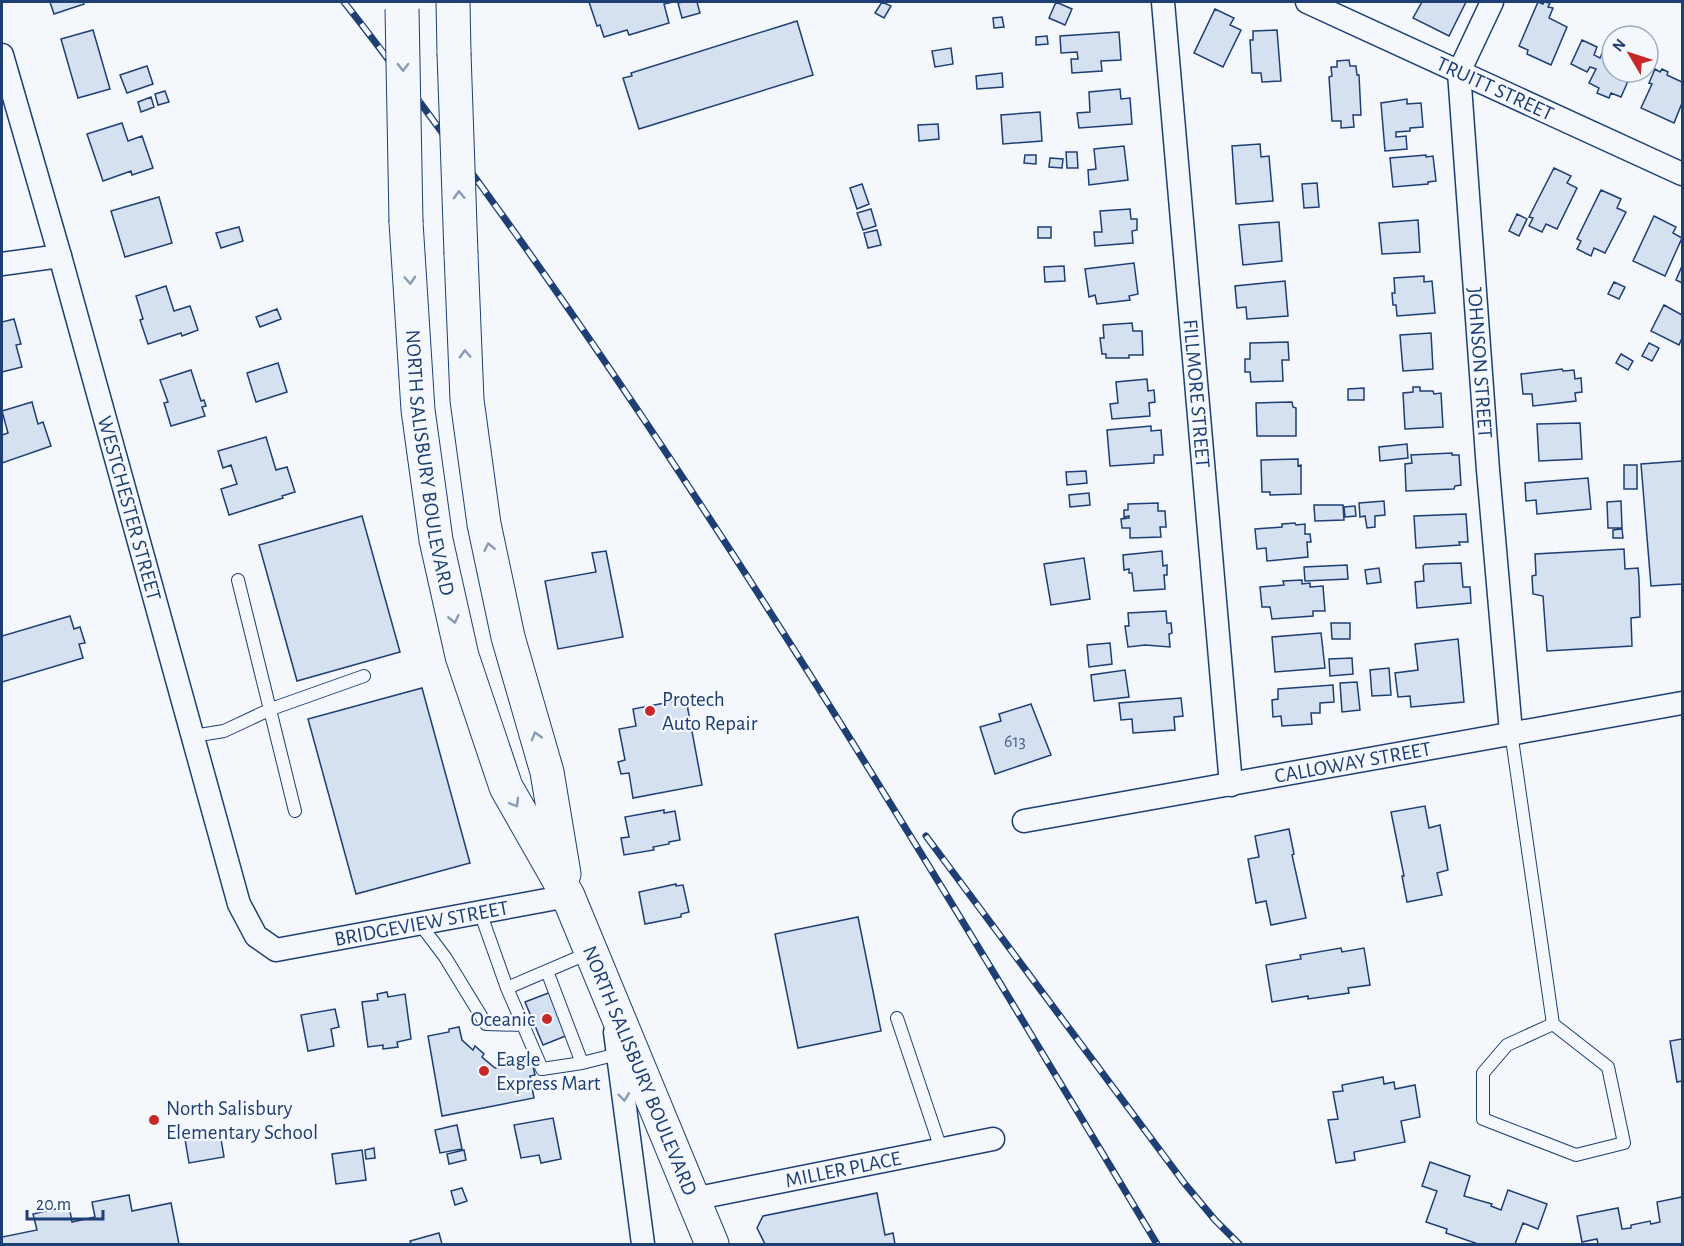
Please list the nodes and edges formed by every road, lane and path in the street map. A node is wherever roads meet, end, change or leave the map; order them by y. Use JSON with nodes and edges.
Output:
{"nodes":[{"id":1,"x":453,"y":2,"type":"edge"},
{"id":2,"x":1163,"y":2,"type":"edge"},
{"id":3,"x":1307,"y":2,"type":"edge"},
{"id":4,"x":1492,"y":2,"type":"edge"},
{"id":5,"x":402,"y":5,"type":"edge"},
{"id":6,"x":2,"y":55,"type":"edge"},
{"id":7,"x":1459,"y":72,"type":"junction"},
{"id":8,"x":1683,"y":174,"type":"edge"},
{"id":9,"x":60,"y":256,"type":"junction"},
{"id":10,"x":2,"y":264,"type":"edge"},
{"id":11,"x":238,"y":580,"type":"dead end"},
{"id":12,"x":364,"y":676,"type":"dead end"},
{"id":13,"x":1683,"y":703,"type":"edge"},
{"id":14,"x":271,"y":709,"type":"junction"},
{"id":15,"x":1511,"y":732,"type":"junction"},
{"id":16,"x":193,"y":736,"type":"junction"},
{"id":17,"x":1231,"y":785,"type":"junction"},
{"id":18,"x":295,"y":811,"type":"dead end"},
{"id":19,"x":1024,"y":821,"type":"dead end"},
{"id":20,"x":568,"y":896,"type":"junction"},
{"id":21,"x":480,"y":912,"type":"junction"},
{"id":22,"x":420,"y":924,"type":"junction"},
{"id":23,"x":276,"y":951,"type":"joint"},
{"id":24,"x":592,"y":952,"type":"junction"},
{"id":25,"x":547,"y":971,"type":"junction"},
{"id":26,"x":507,"y":988,"type":"junction"},
{"id":27,"x":610,"y":997,"type":"junction"},
{"id":28,"x":897,"y":1018,"type":"dead end"},
{"id":29,"x":1553,"y":1024,"type":"junction"},
{"id":30,"x":523,"y":1025,"type":"junction"},
{"id":31,"x":618,"y":1054,"type":"junction"},
{"id":32,"x":582,"y":1063,"type":"junction"},
{"id":33,"x":993,"y":1139,"type":"dead end"},
{"id":34,"x":941,"y":1149,"type":"junction"},
{"id":35,"x":693,"y":1199,"type":"junction"},
{"id":36,"x":643,"y":1245,"type":"edge"},
{"id":37,"x":712,"y":1245,"type":"edge"}],
"edges":[{"from":20,"to":1,"type":"main road","name":"NORTH SALISBURY BOULEVARD","one_way":true,"bridge":true},
{"from":2,"to":17,"type":"street","name":"FILLMORE STREET"},
{"from":3,"to":7,"type":"street","name":"TRUITT STREET"},
{"from":4,"to":7,"type":"street","name":"JOHNSON STREET"},
{"from":5,"to":20,"type":"main road","name":"NORTH SALISBURY BOULEVARD","one_way":true,"bridge":true},
{"from":6,"to":9,"type":"street","name":"WESTCHESTER STREET"},
{"from":7,"to":8,"type":"street","name":"TRUITT STREET"},
{"from":7,"to":15,"type":"street","name":"JOHNSON STREET"},
{"from":9,"to":10,"type":"street"},
{"from":9,"to":16,"type":"street","name":"WESTCHESTER STREET"},
{"from":11,"to":14,"type":"lane"},
{"from":12,"to":14,"type":"lane"},
{"from":13,"to":15,"type":"street","name":"CALLOWAY STREET"},
{"from":14,"to":16,"type":"lane"},
{"from":14,"to":18,"type":"lane"},
{"from":15,"to":17,"type":"street","name":"CALLOWAY STREET"},
{"from":15,"to":29,"type":"lane"},
{"from":16,"to":23,"type":"street","name":"WESTCHESTER STREET"},
{"from":17,"to":19,"type":"street","name":"CALLOWAY STREET"},
{"from":20,"to":21,"type":"street","name":"BRIDGEVIEW STREET"},
{"from":20,"to":24,"type":"main road","name":"NORTH SALISBURY BOULEVARD"},
{"from":21,"to":22,"type":"street","name":"BRIDGEVIEW STREET"},
{"from":21,"to":26,"type":"lane"},
{"from":22,"to":23,"type":"street","name":"BRIDGEVIEW STREET"},
{"from":22,"to":30,"type":"lane"},
{"from":24,"to":25,"type":"lane"},
{"from":24,"to":27,"type":"main road","name":"NORTH SALISBURY BOULEVARD"},
{"from":25,"to":26,"type":"lane"},
{"from":25,"to":32,"type":"lane"},
{"from":26,"to":30,"type":"lane"},
{"from":27,"to":31,"type":"street"},
{"from":27,"to":35,"type":"main road","name":"NORTH SALISBURY BOULEVARD"},
{"from":28,"to":34,"type":"lane"},
{"from":29,"to":29,"type":"lane"},
{"from":30,"to":32,"type":"lane"},
{"from":31,"to":32,"type":"lane"},
{"from":31,"to":36,"type":"street","one_way":true},
{"from":33,"to":34,"type":"street","name":"MILLER PLACE"},
{"from":34,"to":35,"type":"street","name":"MILLER PLACE"},
{"from":35,"to":37,"type":"main road","name":"NORTH SALISBURY BOULEVARD"}]}
